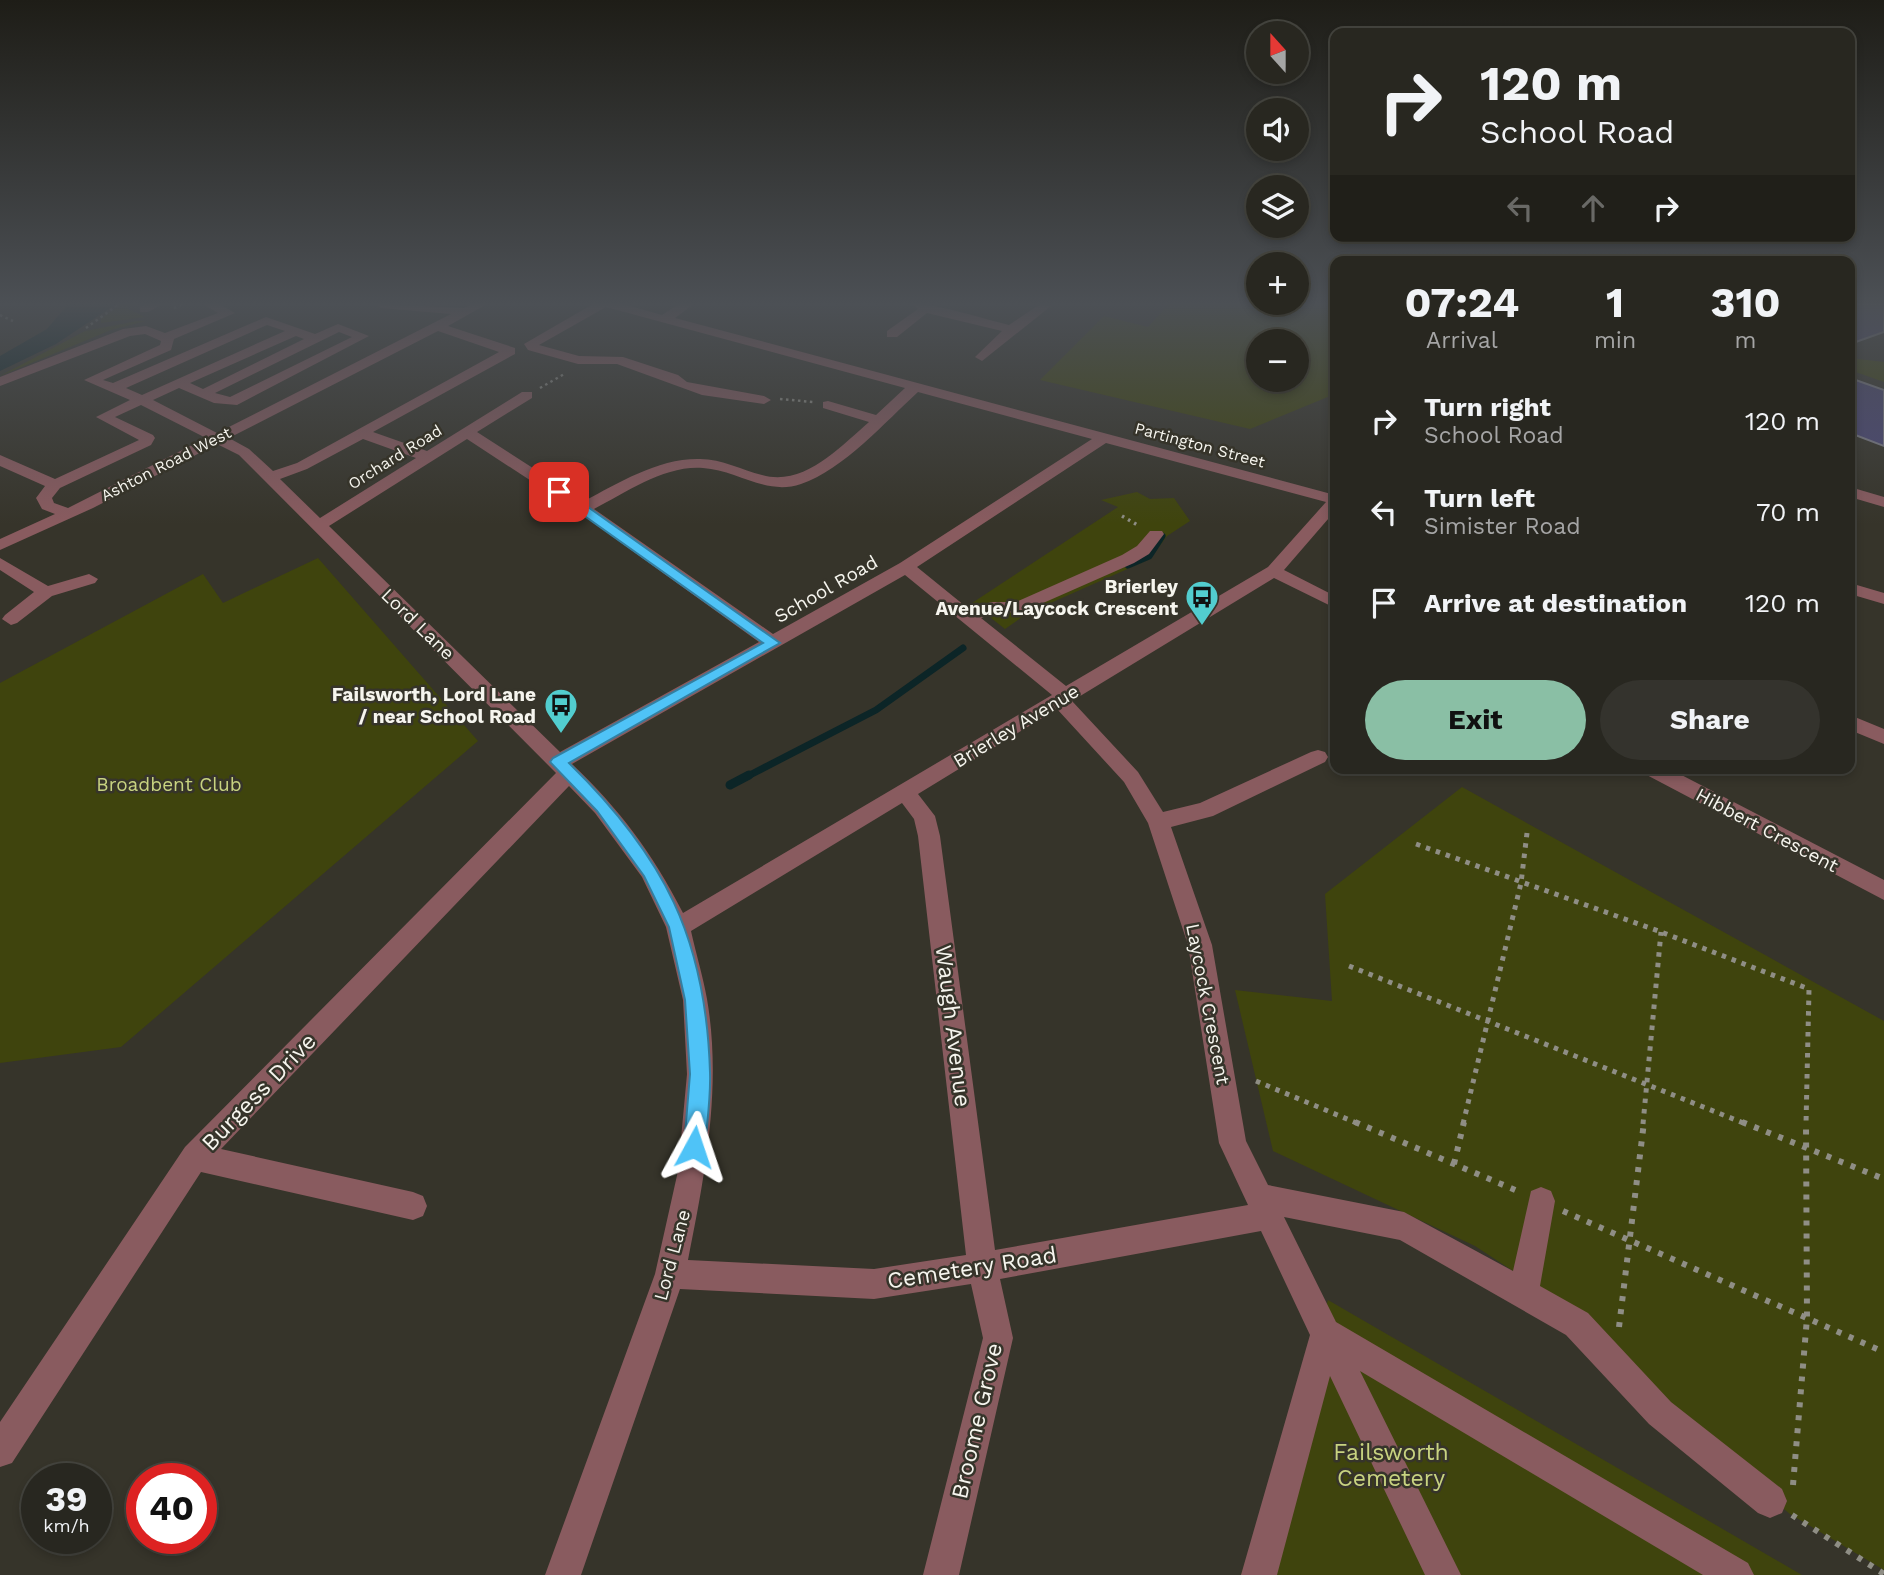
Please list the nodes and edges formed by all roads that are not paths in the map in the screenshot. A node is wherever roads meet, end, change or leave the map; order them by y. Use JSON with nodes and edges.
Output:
{"nodes":[{"id":1,"x":46,"y":378,"type":"edge"},
{"id":2,"x":97,"y":378,"type":"edge"},
{"id":3,"x":137,"y":378,"type":"edge"},
{"id":4,"x":190,"y":378,"type":"edge"},
{"id":5,"x":237,"y":378,"type":"edge"},
{"id":6,"x":281,"y":378,"type":"edge"},
{"id":7,"x":337,"y":378,"type":"edge"},
{"id":8,"x":461,"y":378,"type":"edge"},
{"id":9,"x":671,"y":378,"type":"edge"},
{"id":10,"x":888,"y":378,"type":"edge"},
{"id":11,"x":178,"y":383,"type":"junction"},
{"id":12,"x":917,"y":385,"type":"junction"},
{"id":13,"x":113,"y":388,"type":"junction"},
{"id":14,"x":204,"y":394,"type":"junction"},
{"id":15,"x":527,"y":395,"type":"road end"},
{"id":16,"x":0,"y":397,"type":"edge"},
{"id":17,"x":141,"y":400,"type":"junction"},
{"id":18,"x":764,"y":400,"type":"road end"},
{"id":19,"x":828,"y":405,"type":"road end"},
{"id":20,"x":878,"y":420,"type":"junction"},
{"id":21,"x":467,"y":432,"type":"junction"},
{"id":22,"x":361,"y":433,"type":"junction"},
{"id":23,"x":216,"y":437,"type":"junction"},
{"id":24,"x":1105,"y":437,"type":"junction"},
{"id":25,"x":428,"y":457,"type":"junction"},
{"id":26,"x":0,"y":460,"type":"edge"},
{"id":27,"x":269,"y":478,"type":"junction"},
{"id":28,"x":55,"y":485,"type":"junction"},
{"id":29,"x":1855,"y":493,"type":"edge"},
{"id":30,"x":1330,"y":500,"type":"edge"},
{"id":31,"x":1884,"y":502,"type":"edge"},
{"id":32,"x":1330,"y":507,"type":"edge"},
{"id":33,"x":583,"y":508,"type":"junction"},
{"id":34,"x":69,"y":513,"type":"junction"},
{"id":35,"x":318,"y":526,"type":"junction"},
{"id":36,"x":1156,"y":534,"type":"dead end"},
{"id":37,"x":0,"y":545,"type":"edge"},
{"id":38,"x":0,"y":563,"type":"edge"},
{"id":39,"x":906,"y":567,"type":"junction"},
{"id":40,"x":1274,"y":571,"type":"junction"},
{"id":41,"x":89,"y":579,"type":"dead end"},
{"id":42,"x":1855,"y":590,"type":"edge"},
{"id":43,"x":46,"y":592,"type":"junction"},
{"id":44,"x":1884,"y":599,"type":"edge"},
{"id":45,"x":1330,"y":600,"type":"edge"},
{"id":46,"x":970,"y":616,"type":"junction"},
{"id":47,"x":10,"y":619,"type":"dead end"},
{"id":48,"x":773,"y":643,"type":"junction"},
{"id":49,"x":1063,"y":698,"type":"junction"},
{"id":50,"x":1855,"y":724,"type":"edge"},
{"id":51,"x":1884,"y":737,"type":"edge"},
{"id":52,"x":1318,"y":757,"type":"dead end"},
{"id":53,"x":563,"y":768,"type":"junction"},
{"id":54,"x":1661,"y":774,"type":"edge"},
{"id":55,"x":905,"y":792,"type":"junction"},
{"id":56,"x":1158,"y":822,"type":"junction"},
{"id":57,"x":1884,"y":891,"type":"edge"},
{"id":58,"x":678,"y":927,"type":"junction"},
{"id":59,"x":195,"y":1157,"type":"junction"},
{"id":60,"x":1541,"y":1201,"type":"road end"},
{"id":61,"x":412,"y":1206,"type":"dead end"},
{"id":62,"x":1265,"y":1207,"type":"junction"},
{"id":63,"x":982,"y":1267,"type":"junction"},
{"id":64,"x":670,"y":1274,"type":"junction"},
{"id":65,"x":1523,"y":1294,"type":"junction"},
{"id":66,"x":1326,"y":1334,"type":"junction"},
{"id":67,"x":0,"y":1451,"type":"edge"},
{"id":68,"x":1786,"y":1501,"type":"road end"},
{"id":69,"x":1697,"y":1564,"type":"edge"},
{"id":70,"x":563,"y":1575,"type":"edge"},
{"id":71,"x":941,"y":1575,"type":"edge"},
{"id":72,"x":1259,"y":1575,"type":"edge"},
{"id":73,"x":1443,"y":1575,"type":"edge"},
{"id":74,"x":1736,"y":1575,"type":"edge"}],
"edges":[{"from":1,"to":16,"type":"street"},
{"from":2,"to":13,"type":"street"},
{"from":3,"to":13,"type":"street"},
{"from":4,"to":11,"type":"street"},
{"from":5,"to":14,"type":"street"},
{"from":6,"to":14,"type":"street"},
{"from":7,"to":23,"type":"street","name":"Ashton Road West"},
{"from":8,"to":22,"type":"street"},
{"from":9,"to":18,"type":"street"},
{"from":10,"to":12,"type":"street","name":"Partington Street"},
{"from":11,"to":14,"type":"street"},
{"from":11,"to":17,"type":"street"},
{"from":12,"to":20,"type":"street"},
{"from":12,"to":24,"type":"street","name":"Partington Street"},
{"from":13,"to":17,"type":"street","name":"Lord Lane"},
{"from":15,"to":21,"type":"street","name":"Orchard Road"},
{"from":17,"to":23,"type":"street","name":"Lord Lane"},
{"from":17,"to":28,"type":"street"},
{"from":19,"to":20,"type":"street"},
{"from":20,"to":33,"type":"street"},
{"from":21,"to":25,"type":"street","name":"Orchard Road"},
{"from":21,"to":33,"type":"street"},
{"from":22,"to":25,"type":"street"},
{"from":22,"to":27,"type":"street"},
{"from":23,"to":27,"type":"street","name":"Lord Lane"},
{"from":23,"to":34,"type":"street","name":"Ashton Road West"},
{"from":24,"to":30,"type":"street","name":"Partington Street"},
{"from":24,"to":39,"type":"street","name":"School Road"},
{"from":25,"to":35,"type":"street","name":"Orchard Road"},
{"from":26,"to":28,"type":"street"},
{"from":27,"to":35,"type":"street","name":"Lord Lane"},
{"from":28,"to":34,"type":"street"},
{"from":29,"to":31,"type":"street"},
{"from":32,"to":40,"type":"street","name":"Brierley Avenue"},
{"from":33,"to":48,"type":"street"},
{"from":34,"to":37,"type":"street","name":"Ashton Road West"},
{"from":35,"to":53,"type":"street","name":"Lord Lane"},
{"from":36,"to":46,"type":"street"},
{"from":38,"to":43,"type":"street"},
{"from":39,"to":46,"type":"street","name":"Laycock Crescent"},
{"from":39,"to":48,"type":"street","name":"School Road"},
{"from":40,"to":45,"type":"street"},
{"from":40,"to":49,"type":"street","name":"Brierley Avenue"},
{"from":41,"to":43,"type":"street"},
{"from":42,"to":44,"type":"street"},
{"from":43,"to":47,"type":"street"},
{"from":46,"to":49,"type":"street","name":"Laycock Crescent"},
{"from":48,"to":53,"type":"street","name":"School Road"},
{"from":49,"to":55,"type":"street","name":"Brierley Avenue"},
{"from":49,"to":56,"type":"street","name":"Laycock Crescent"},
{"from":50,"to":51,"type":"street"},
{"from":52,"to":56,"type":"street"},
{"from":53,"to":58,"type":"street","name":"Lord Lane"},
{"from":53,"to":59,"type":"street","name":"Burgess Drive"},
{"from":54,"to":57,"type":"street","name":"Hibbert Crescent"},
{"from":55,"to":58,"type":"street","name":"Brierley Avenue"},
{"from":55,"to":63,"type":"street","name":"Waugh Avenue"},
{"from":56,"to":62,"type":"street","name":"Laycock Crescent"},
{"from":58,"to":64,"type":"street","name":"Lord Lane"},
{"from":59,"to":61,"type":"street"},
{"from":59,"to":67,"type":"street","name":"Burgess Drive"},
{"from":60,"to":65,"type":"street"},
{"from":62,"to":63,"type":"street","name":"Cemetery Road"},
{"from":62,"to":65,"type":"street"},
{"from":62,"to":66,"type":"street","name":"Laycock Crescent"},
{"from":63,"to":64,"type":"street","name":"Cemetery Road"},
{"from":63,"to":71,"type":"street","name":"Broome Grove"},
{"from":64,"to":70,"type":"street","name":"Lord Lane"},
{"from":65,"to":68,"type":"street"},
{"from":66,"to":69,"type":"street"},
{"from":66,"to":72,"type":"street"},
{"from":66,"to":73,"type":"street","name":"Laycock Crescent"},
{"from":69,"to":74,"type":"street"}]}
